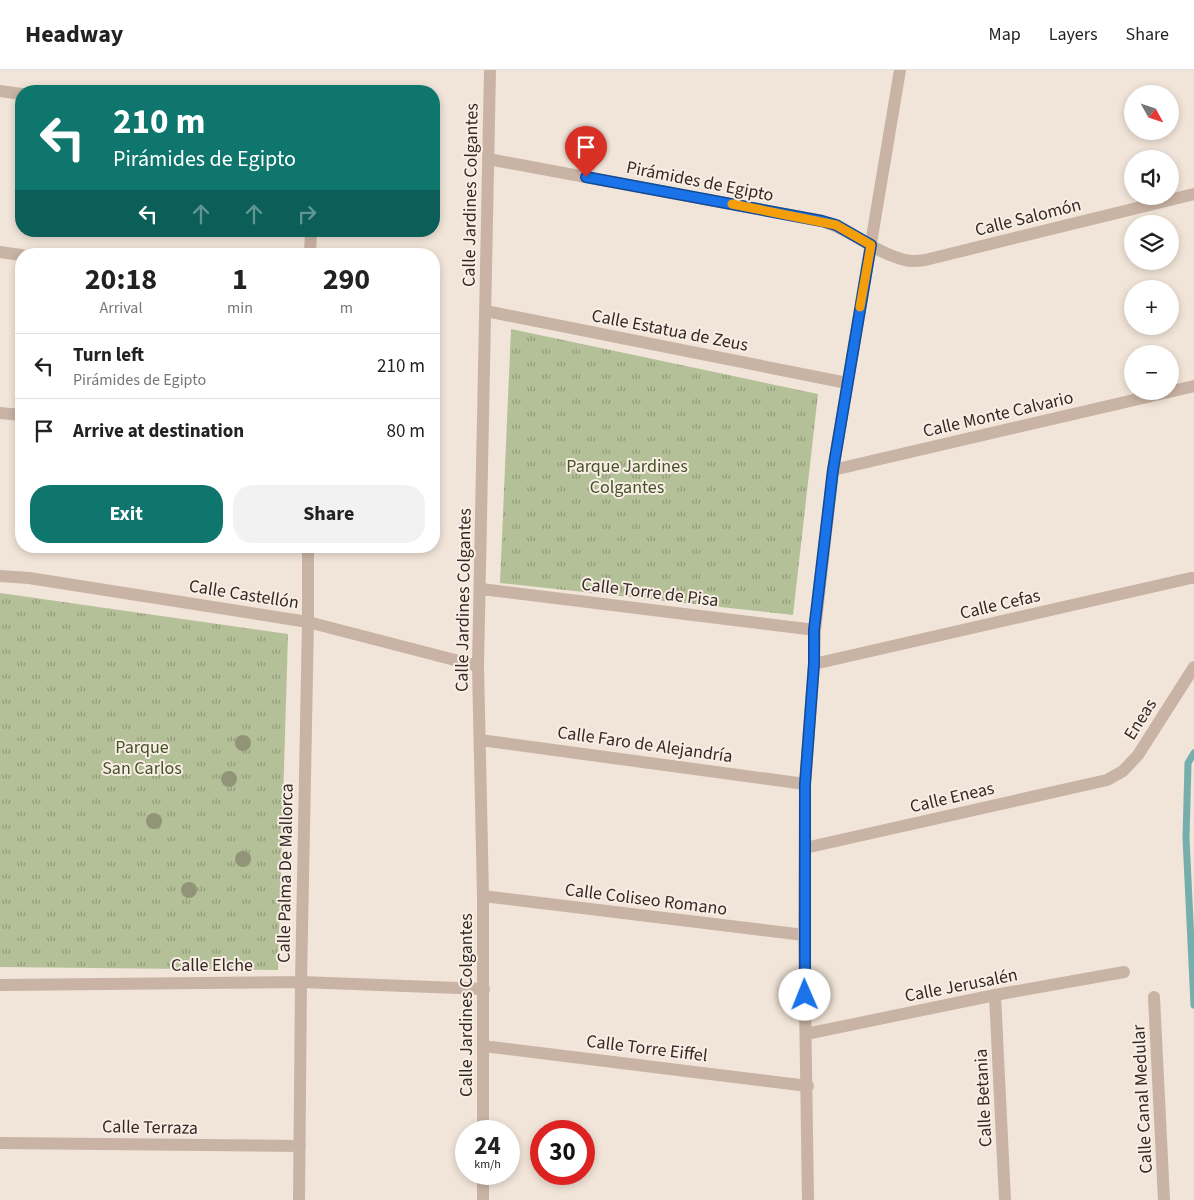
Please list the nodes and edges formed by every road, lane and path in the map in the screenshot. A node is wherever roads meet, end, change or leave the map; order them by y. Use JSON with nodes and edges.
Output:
{"nodes":[{"id":1,"x":490,"y":70,"type":"edge"},
{"id":2,"x":900,"y":70,"type":"edge"},
{"id":3,"x":0,"y":91,"type":"edge"},
{"id":4,"x":15,"y":93,"type":"edge"},
{"id":5,"x":488,"y":159,"type":"junction"},
{"id":6,"x":1194,"y":194,"type":"edge"},
{"id":7,"x":871,"y":245,"type":"junction"},
{"id":8,"x":0,"y":252,"type":"edge"},
{"id":9,"x":15,"y":253,"type":"edge"},
{"id":10,"x":486,"y":311,"type":"junction"},
{"id":11,"x":847,"y":383,"type":"junction"},
{"id":12,"x":1194,"y":386,"type":"edge"},
{"id":13,"x":0,"y":413,"type":"edge"},
{"id":14,"x":15,"y":414,"type":"edge"},
{"id":15,"x":833,"y":470,"type":"junction"},
{"id":16,"x":308,"y":553,"type":"edge"},
{"id":17,"x":0,"y":576,"type":"edge"},
{"id":18,"x":1194,"y":578,"type":"edge"},
{"id":19,"x":481,"y":589,"type":"junction"},
{"id":20,"x":308,"y":622,"type":"junction"},
{"id":21,"x":814,"y":630,"type":"junction"},
{"id":22,"x":814,"y":664,"type":"junction"},
{"id":23,"x":478,"y":666,"type":"junction"},
{"id":24,"x":1194,"y":667,"type":"edge"},
{"id":25,"x":480,"y":740,"type":"junction"},
{"id":26,"x":1107,"y":780,"type":"joint"},
{"id":27,"x":805,"y":784,"type":"junction"},
{"id":28,"x":805,"y":848,"type":"junction"},
{"id":29,"x":483,"y":896,"type":"junction"},
{"id":30,"x":804,"y":935,"type":"junction"},
{"id":31,"x":1124,"y":972,"type":"dead end"},
{"id":32,"x":301,"y":982,"type":"junction"},
{"id":33,"x":0,"y":985,"type":"edge"},
{"id":34,"x":484,"y":989,"type":"junction"},
{"id":35,"x":995,"y":995,"type":"junction"},
{"id":36,"x":1154,"y":997,"type":"dead end"},
{"id":37,"x":806,"y":1034,"type":"junction"},
{"id":38,"x":482,"y":1046,"type":"junction"},
{"id":39,"x":808,"y":1086,"type":"junction"},
{"id":40,"x":483,"y":1120,"type":"edge"},
{"id":41,"x":0,"y":1143,"type":"edge"},
{"id":42,"x":300,"y":1146,"type":"junction"},
{"id":43,"x":483,"y":1185,"type":"edge"},
{"id":44,"x":299,"y":1200,"type":"edge"},
{"id":45,"x":484,"y":1200,"type":"edge"},
{"id":46,"x":808,"y":1200,"type":"edge"},
{"id":47,"x":1005,"y":1200,"type":"edge"},
{"id":48,"x":1164,"y":1200,"type":"edge"}],
"edges":[{"from":1,"to":5,"type":"street","name":"Calle Jardines Colgantes"},
{"from":2,"to":7,"type":"street"},
{"from":3,"to":4,"type":"street"},
{"from":5,"to":7,"type":"street","name":"Pirámides de Egipto"},
{"from":5,"to":10,"type":"street","name":"Calle Jardines Colgantes"},
{"from":6,"to":7,"type":"street","name":"Calle Salomón"},
{"from":7,"to":11,"type":"street"},
{"from":8,"to":9,"type":"street"},
{"from":10,"to":11,"type":"street","name":"Calle Estatua de Zeus"},
{"from":10,"to":19,"type":"street","name":"Calle Jardines Colgantes"},
{"from":11,"to":15,"type":"street"},
{"from":12,"to":15,"type":"street","name":"Calle Monte Calvario"},
{"from":13,"to":14,"type":"street"},
{"from":15,"to":21,"type":"street"},
{"from":16,"to":20,"type":"street","name":"Calle Palma De Mallorca"},
{"from":17,"to":20,"type":"street","name":"Calle Castellón"},
{"from":18,"to":22,"type":"street","name":"Calle Cefas"},
{"from":19,"to":21,"type":"street","name":"Calle Torre de Pisa"},
{"from":19,"to":23,"type":"street","name":"Calle Jardines Colgantes"},
{"from":20,"to":23,"type":"street","name":"Calle Castellón"},
{"from":20,"to":32,"type":"street","name":"Calle Palma De Mallorca"},
{"from":21,"to":22,"type":"street"},
{"from":22,"to":27,"type":"street"},
{"from":23,"to":25,"type":"street","name":"Calle Jardines Colgantes"},
{"from":24,"to":26,"type":"street","name":"Eneas"},
{"from":25,"to":27,"type":"street","name":"Calle Faro de Alejandría"},
{"from":25,"to":29,"type":"street","name":"Calle Jardines Colgantes"},
{"from":26,"to":28,"type":"street","name":"Calle Eneas"},
{"from":27,"to":28,"type":"street"},
{"from":28,"to":30,"type":"street"},
{"from":29,"to":30,"type":"street","name":"Calle Coliseo Romano"},
{"from":29,"to":34,"type":"street","name":"Calle Jardines Colgantes"},
{"from":30,"to":37,"type":"street"},
{"from":31,"to":35,"type":"street","name":"Calle Jerusalén"},
{"from":32,"to":33,"type":"street","name":"Calle Elche"},
{"from":32,"to":34,"type":"street","name":"Calle Elche"},
{"from":32,"to":42,"type":"street","name":"Calle Palma De Mallorca"},
{"from":34,"to":38,"type":"street","name":"Calle Jardines Colgantes"},
{"from":35,"to":37,"type":"street","name":"Calle Jerusalén"},
{"from":35,"to":47,"type":"street","name":"Calle Betania"},
{"from":36,"to":48,"type":"street","name":"Calle Canal Medular"},
{"from":37,"to":39,"type":"street"},
{"from":38,"to":39,"type":"street","name":"Calle Torre Eiffel"},
{"from":38,"to":40,"type":"street","name":"Calle Jardines Colgantes"},
{"from":39,"to":46,"type":"street"},
{"from":41,"to":42,"type":"street","name":"Calle Terraza"},
{"from":42,"to":44,"type":"street","name":"Calle Palma De Mallorca"},
{"from":43,"to":45,"type":"street"}]}
